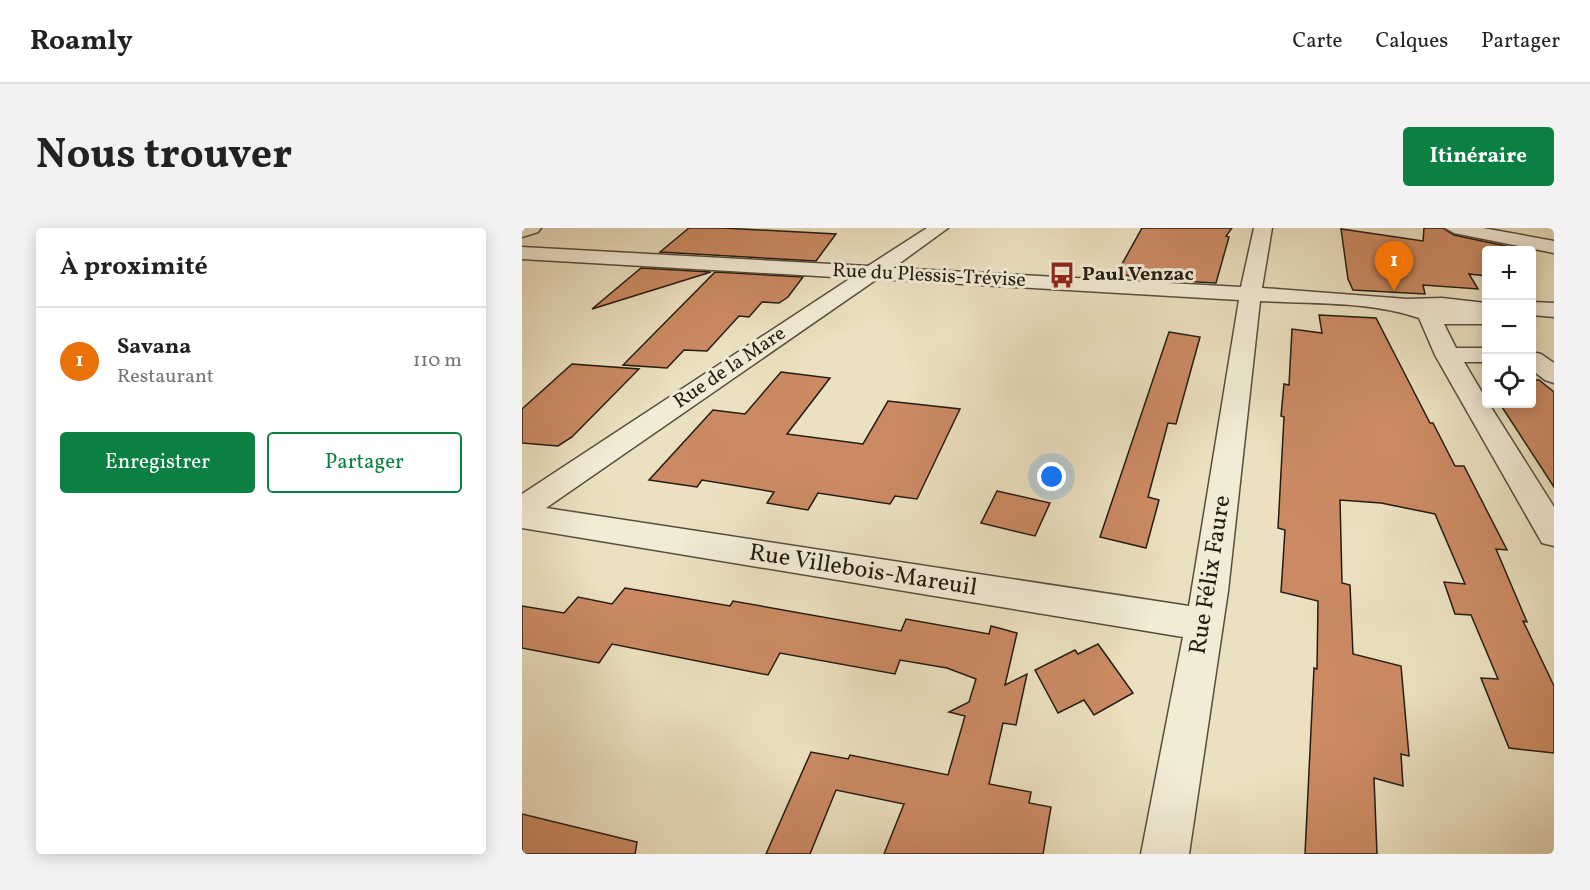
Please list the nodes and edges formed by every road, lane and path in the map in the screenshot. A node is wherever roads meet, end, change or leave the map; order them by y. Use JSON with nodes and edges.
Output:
{"nodes":[{"id":1,"x":532,"y":228,"type":"edge"},
{"id":2,"x":939,"y":228,"type":"edge"},
{"id":3,"x":1263,"y":228,"type":"edge"},
{"id":4,"x":1454,"y":228,"type":"edge"},
{"id":5,"x":522,"y":232,"type":"edge"},
{"id":6,"x":1554,"y":247,"type":"edge"},
{"id":7,"x":522,"y":253,"type":"edge"},
{"id":8,"x":869,"y":273,"type":"junction"},
{"id":9,"x":1250,"y":294,"type":"junction"},
{"id":10,"x":1536,"y":309,"type":"edge"},
{"id":11,"x":1418,"y":310,"type":"junction"},
{"id":12,"x":1554,"y":310,"type":"edge"},
{"id":13,"x":1482,"y":315,"type":"edge"},
{"id":14,"x":1482,"y":355,"type":"edge"},
{"id":15,"x":1447,"y":356,"type":"junction"},
{"id":16,"x":1536,"y":361,"type":"edge"},
{"id":17,"x":1554,"y":375,"type":"edge"},
{"id":18,"x":522,"y":509,"type":"edge"},
{"id":19,"x":522,"y":516,"type":"edge"},
{"id":20,"x":1554,"y":534,"type":"edge"},
{"id":21,"x":1203,"y":624,"type":"junction"},
{"id":22,"x":1165,"y":854,"type":"edge"}],
"edges":[{"from":1,"to":5,"type":"street"},
{"from":2,"to":8,"type":"street","name":"Rue de la Mare"},
{"from":3,"to":9,"type":"street","name":"Rue Félix Faure"},
{"from":4,"to":6,"type":"street"},
{"from":7,"to":8,"type":"street","name":"Rue du Plessis-Trévise"},
{"from":8,"to":9,"type":"street","name":"Rue du Plessis-Trévise"},
{"from":8,"to":18,"type":"street","name":"Rue de la Mare"},
{"from":9,"to":11,"type":"street","name":"Rue du Plessis-Trévise"},
{"from":9,"to":21,"type":"street","name":"Rue Félix Faure"},
{"from":10,"to":12,"type":"street"},
{"from":11,"to":13,"type":"street","name":"Rue du Plessis-Trévise"},
{"from":11,"to":15,"type":"street"},
{"from":14,"to":15,"type":"street"},
{"from":15,"to":20,"type":"street"},
{"from":16,"to":17,"type":"street"},
{"from":19,"to":21,"type":"street","name":"Rue Villebois-Mareuil"},
{"from":21,"to":22,"type":"street","name":"Rue Félix Faure"}]}
